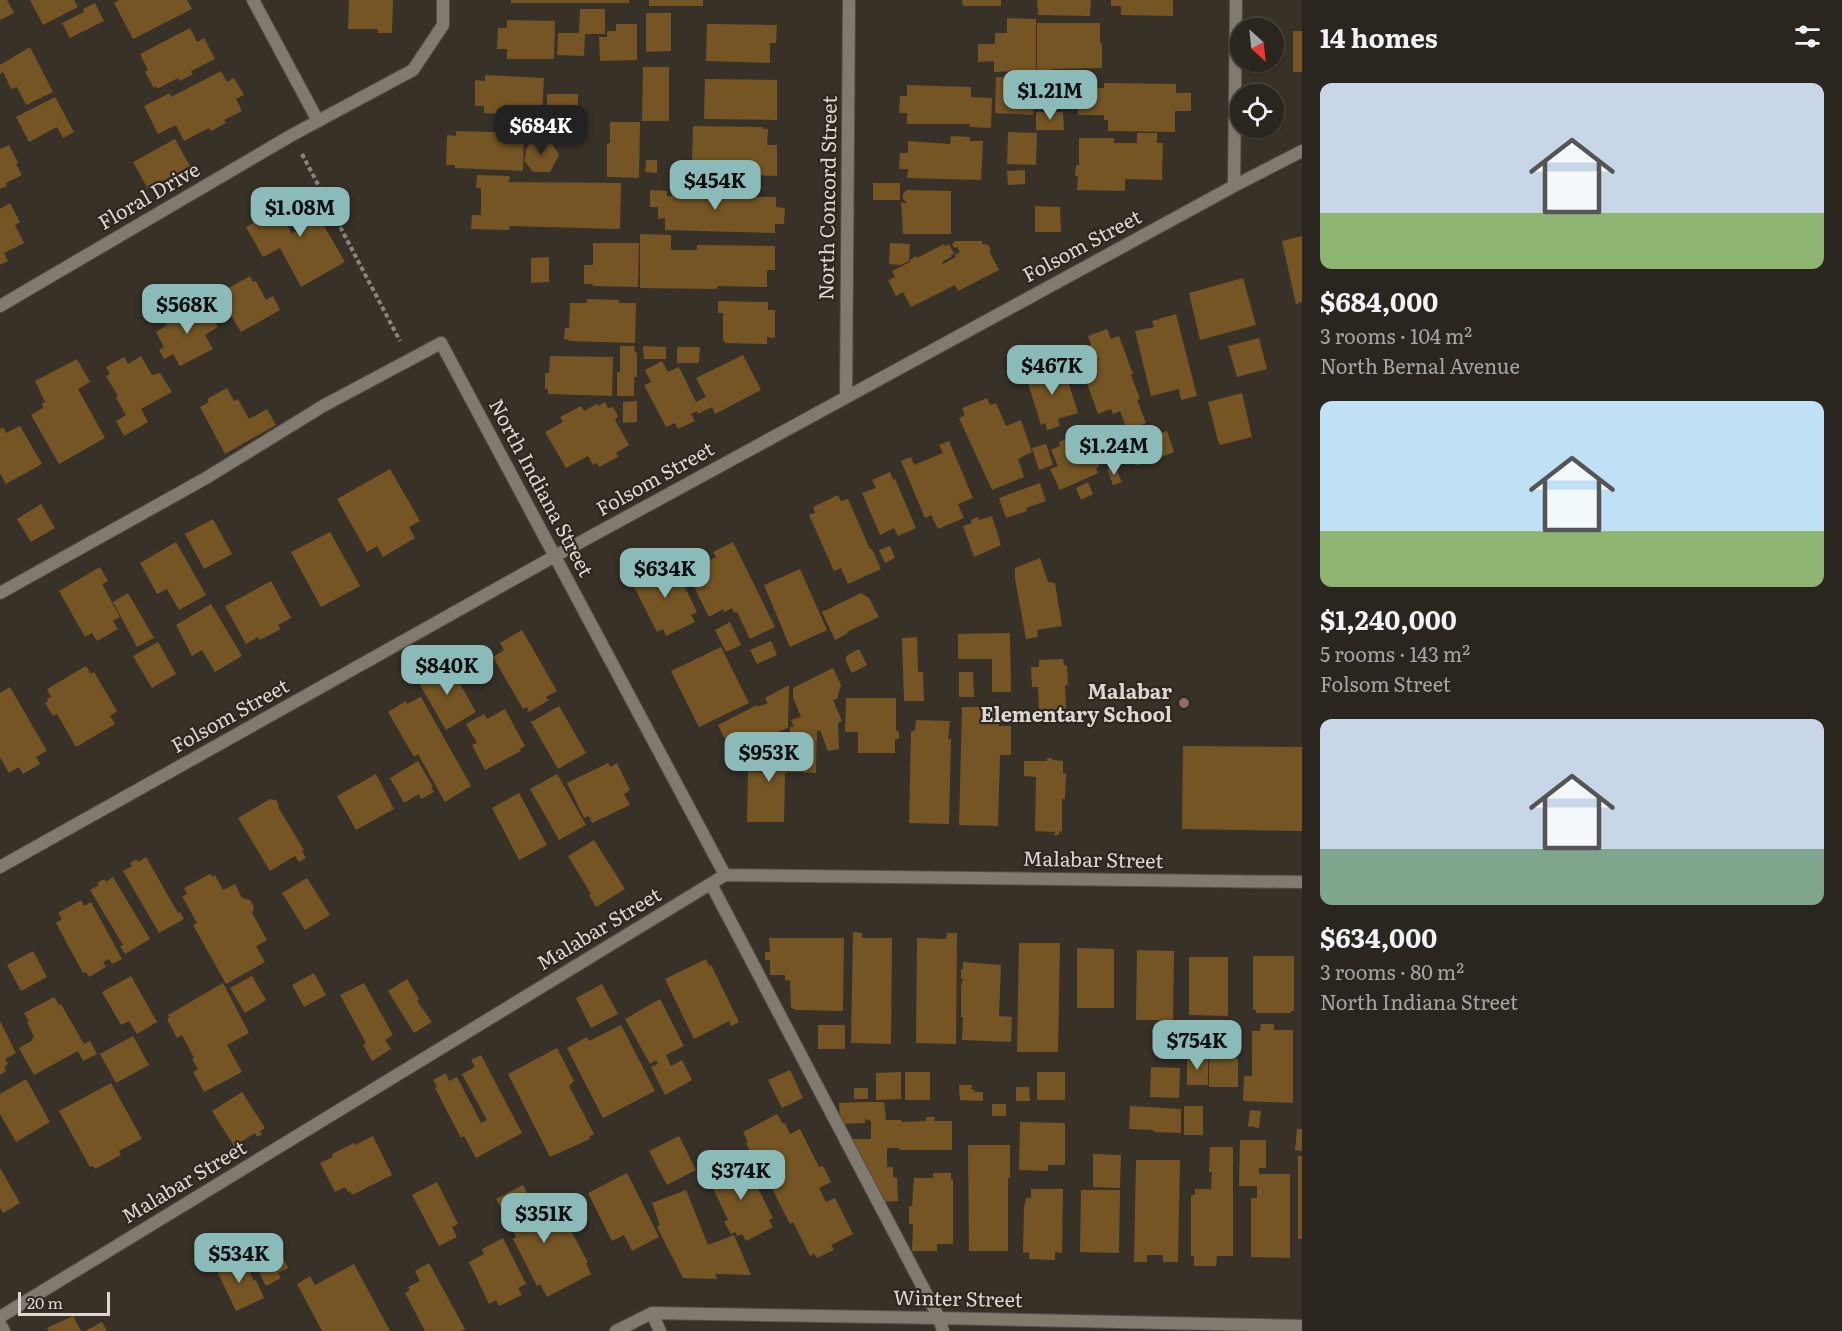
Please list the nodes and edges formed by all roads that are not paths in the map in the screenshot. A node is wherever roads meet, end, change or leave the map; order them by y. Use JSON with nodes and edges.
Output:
{"nodes":[{"id":1,"x":253,"y":0,"type":"edge"},
{"id":2,"x":443,"y":0,"type":"edge"},
{"id":3,"x":849,"y":0,"type":"edge"},
{"id":4,"x":1236,"y":0,"type":"edge"},
{"id":5,"x":318,"y":122,"type":"junction"},
{"id":6,"x":1302,"y":151,"type":"edge"},
{"id":7,"x":1234,"y":186,"type":"junction"},
{"id":8,"x":0,"y":306,"type":"edge"},
{"id":9,"x":846,"y":396,"type":"junction"},
{"id":10,"x":555,"y":556,"type":"junction"},
{"id":11,"x":0,"y":593,"type":"edge"},
{"id":12,"x":0,"y":867,"type":"edge"},
{"id":13,"x":725,"y":875,"type":"junction"},
{"id":14,"x":1302,"y":882,"type":"edge"},
{"id":15,"x":711,"y":884,"type":"junction"},
{"id":16,"x":652,"y":1313,"type":"junction"},
{"id":17,"x":1,"y":1316,"type":"edge"},
{"id":18,"x":939,"y":1318,"type":"junction"},
{"id":19,"x":1302,"y":1326,"type":"edge"},
{"id":20,"x":4,"y":1331,"type":"edge"},
{"id":21,"x":616,"y":1331,"type":"edge"},
{"id":22,"x":660,"y":1331,"type":"edge"},
{"id":23,"x":944,"y":1331,"type":"edge"}],
"edges":[{"from":1,"to":5,"type":"street"},
{"from":2,"to":5,"type":"street","name":"Floral Drive"},
{"from":3,"to":9,"type":"street","name":"North Concord Street"},
{"from":4,"to":7,"type":"street"},
{"from":5,"to":8,"type":"street","name":"Floral Drive"},
{"from":6,"to":7,"type":"street","name":"Folsom Street"},
{"from":7,"to":9,"type":"street","name":"Folsom Street"},
{"from":9,"to":10,"type":"street","name":"Folsom Street"},
{"from":10,"to":11,"type":"street","name":"North Indiana Street"},
{"from":10,"to":12,"type":"street","name":"Folsom Street"},
{"from":10,"to":13,"type":"street","name":"North Indiana Street"},
{"from":13,"to":14,"type":"street","name":"Malabar Street"},
{"from":13,"to":15,"type":"street","name":"Malabar Street"},
{"from":15,"to":17,"type":"street","name":"Malabar Street"},
{"from":15,"to":18,"type":"street"},
{"from":16,"to":18,"type":"street","name":"Winter Street"},
{"from":16,"to":21,"type":"street","name":"Winter Street"},
{"from":16,"to":22,"type":"street"},
{"from":17,"to":20,"type":"street"},
{"from":18,"to":19,"type":"street","name":"Winter Street"},
{"from":18,"to":23,"type":"street"}]}
